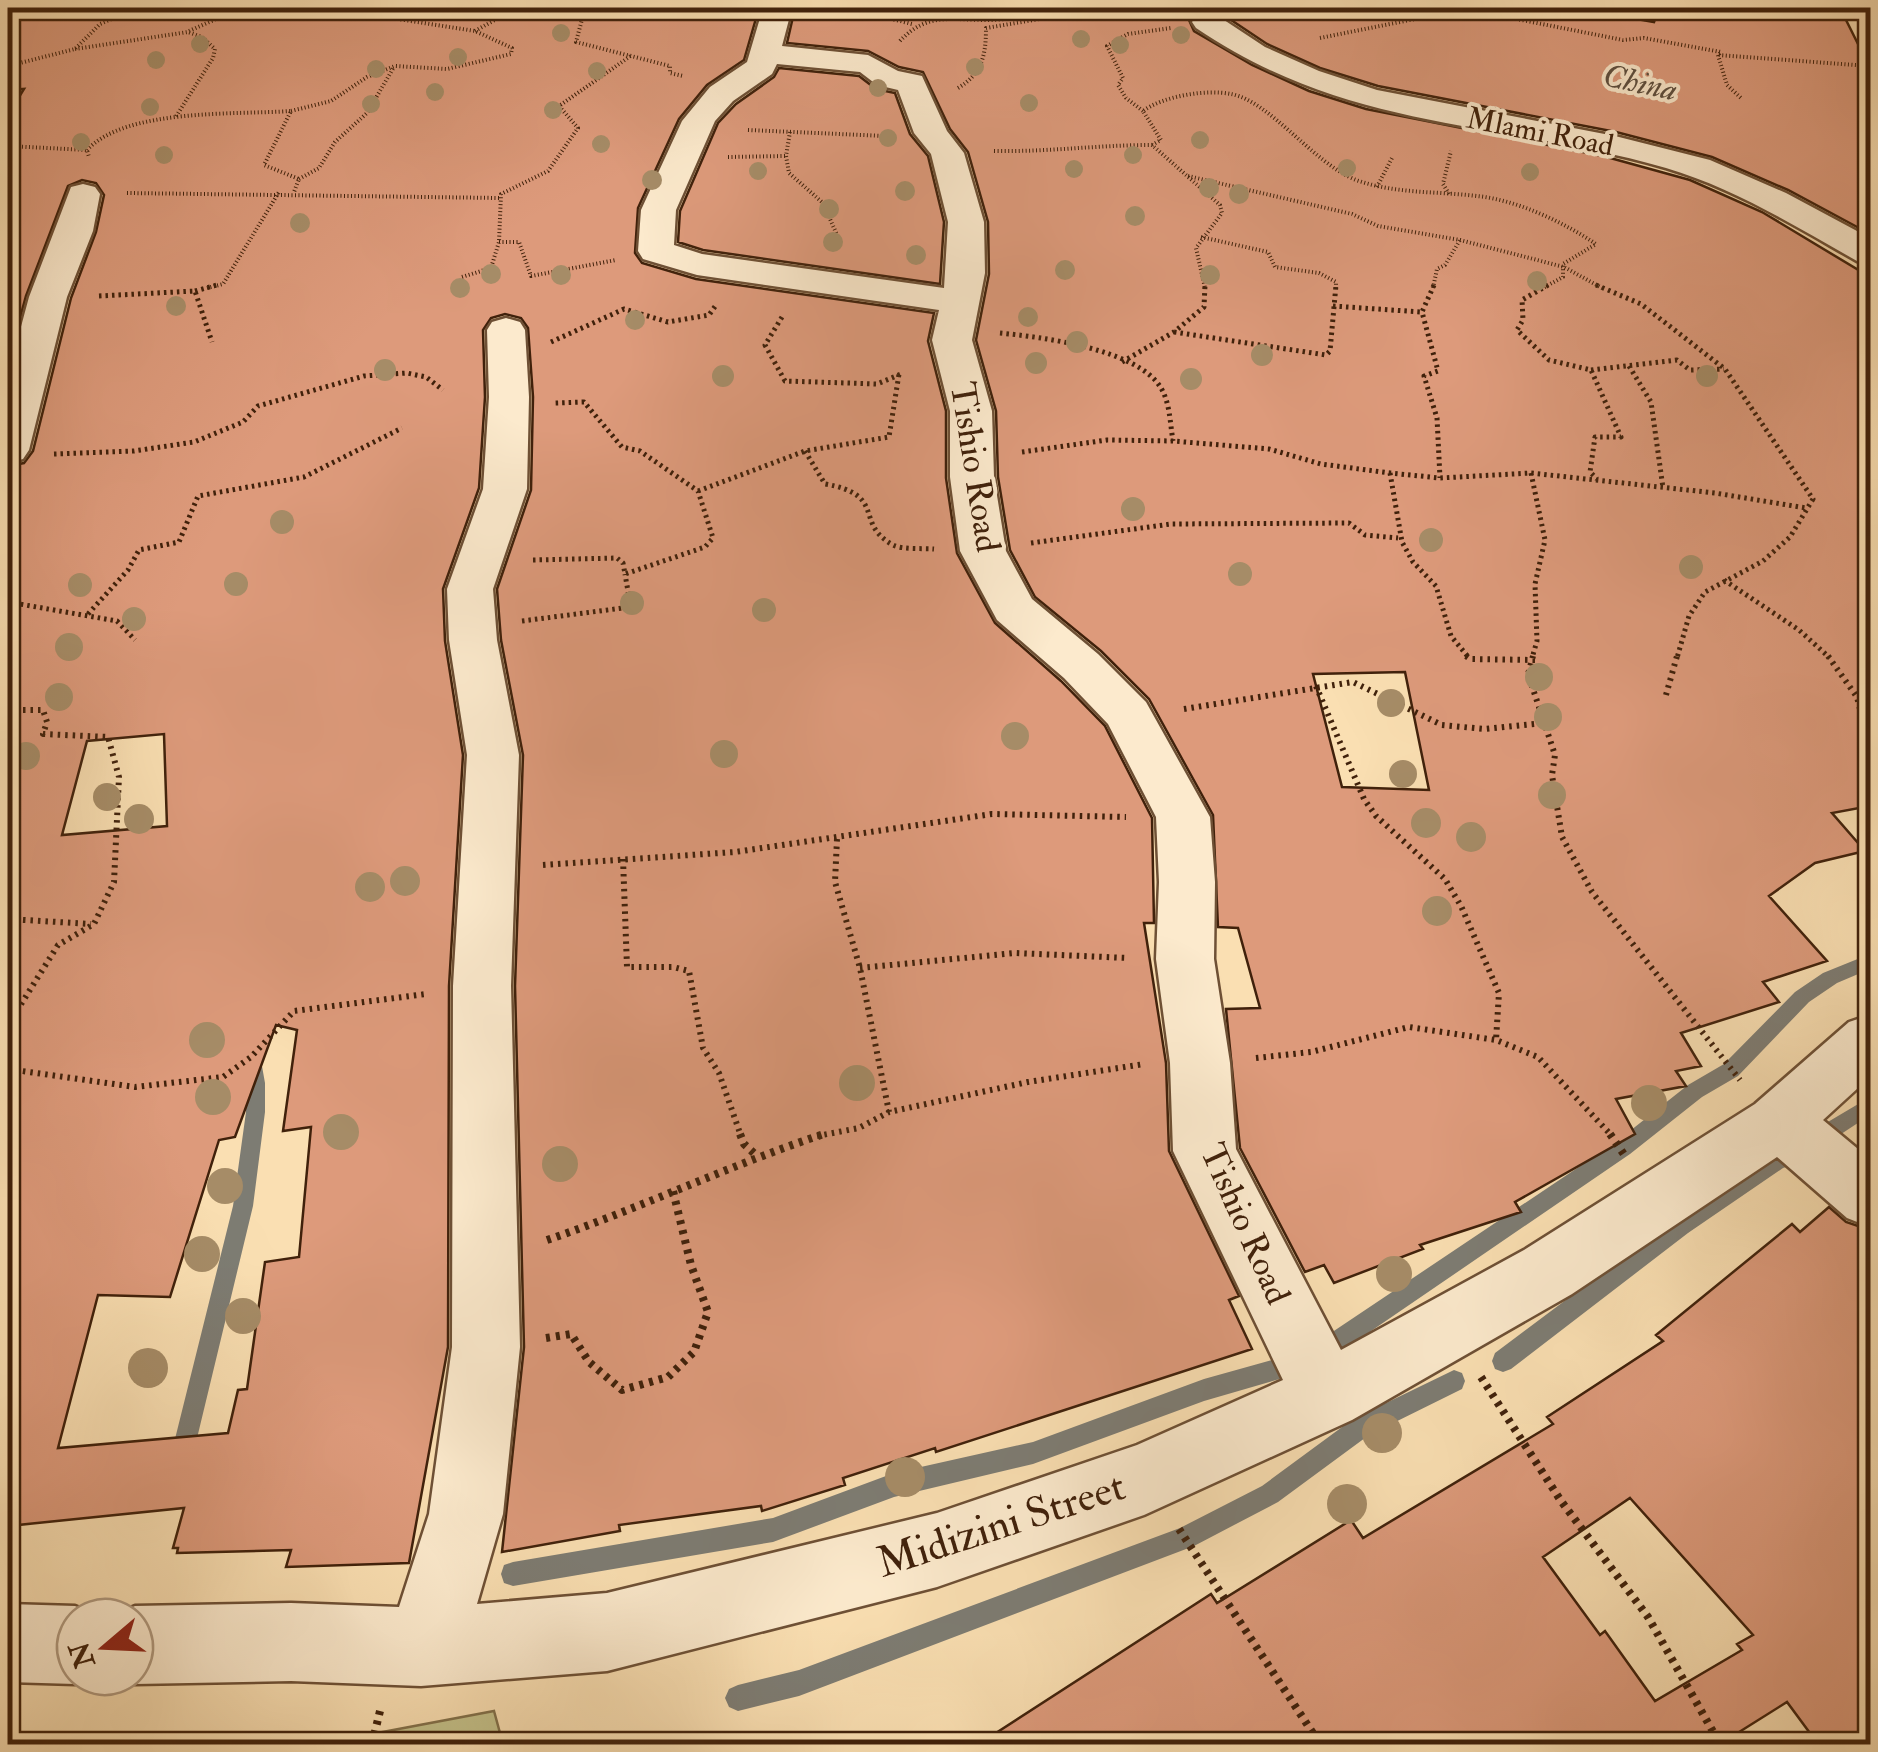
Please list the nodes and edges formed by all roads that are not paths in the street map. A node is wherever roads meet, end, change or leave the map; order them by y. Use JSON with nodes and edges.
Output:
{"nodes":[{"id":1,"x":1207,"y":22,"type":"road end"},
{"id":2,"x":773,"y":25,"type":"edge"},
{"id":3,"x":83,"y":194,"type":"road end"},
{"id":4,"x":1870,"y":253,"type":"edge"},
{"id":5,"x":958,"y":339,"type":"junction"},
{"id":6,"x":508,"y":365,"type":"road end"},
{"id":7,"x":23,"y":452,"type":"edge"},
{"id":8,"x":1870,"y":1040,"type":"edge"},
{"id":9,"x":1778,"y":1122,"type":"junction"},
{"id":10,"x":1870,"y":1198,"type":"edge"},
{"id":11,"x":1328,"y":1396,"type":"junction"},
{"id":12,"x":8,"y":1643,"type":"edge"},
{"id":13,"x":55,"y":1644,"type":"edge"},
{"id":14,"x":155,"y":1645,"type":"edge"},
{"id":15,"x":420,"y":1647,"type":"junction"}],
"edges":[{"from":1,"to":4,"type":"street","name":"Mlami Road"},
{"from":2,"to":5,"type":"street","name":"Tishio Road"},
{"from":2,"to":5,"type":"street"},
{"from":3,"to":7,"type":"street"},
{"from":5,"to":11,"type":"street","name":"Tishio Road"},
{"from":6,"to":15,"type":"street"},
{"from":8,"to":9,"type":"street","name":"Midizini Street"},
{"from":9,"to":10,"type":"street"},
{"from":9,"to":11,"type":"street","name":"Midizini Street"},
{"from":11,"to":15,"type":"street","name":"Midizini Street"},
{"from":12,"to":13,"type":"street"},
{"from":14,"to":15,"type":"street","name":"Midizini Street"}]}
